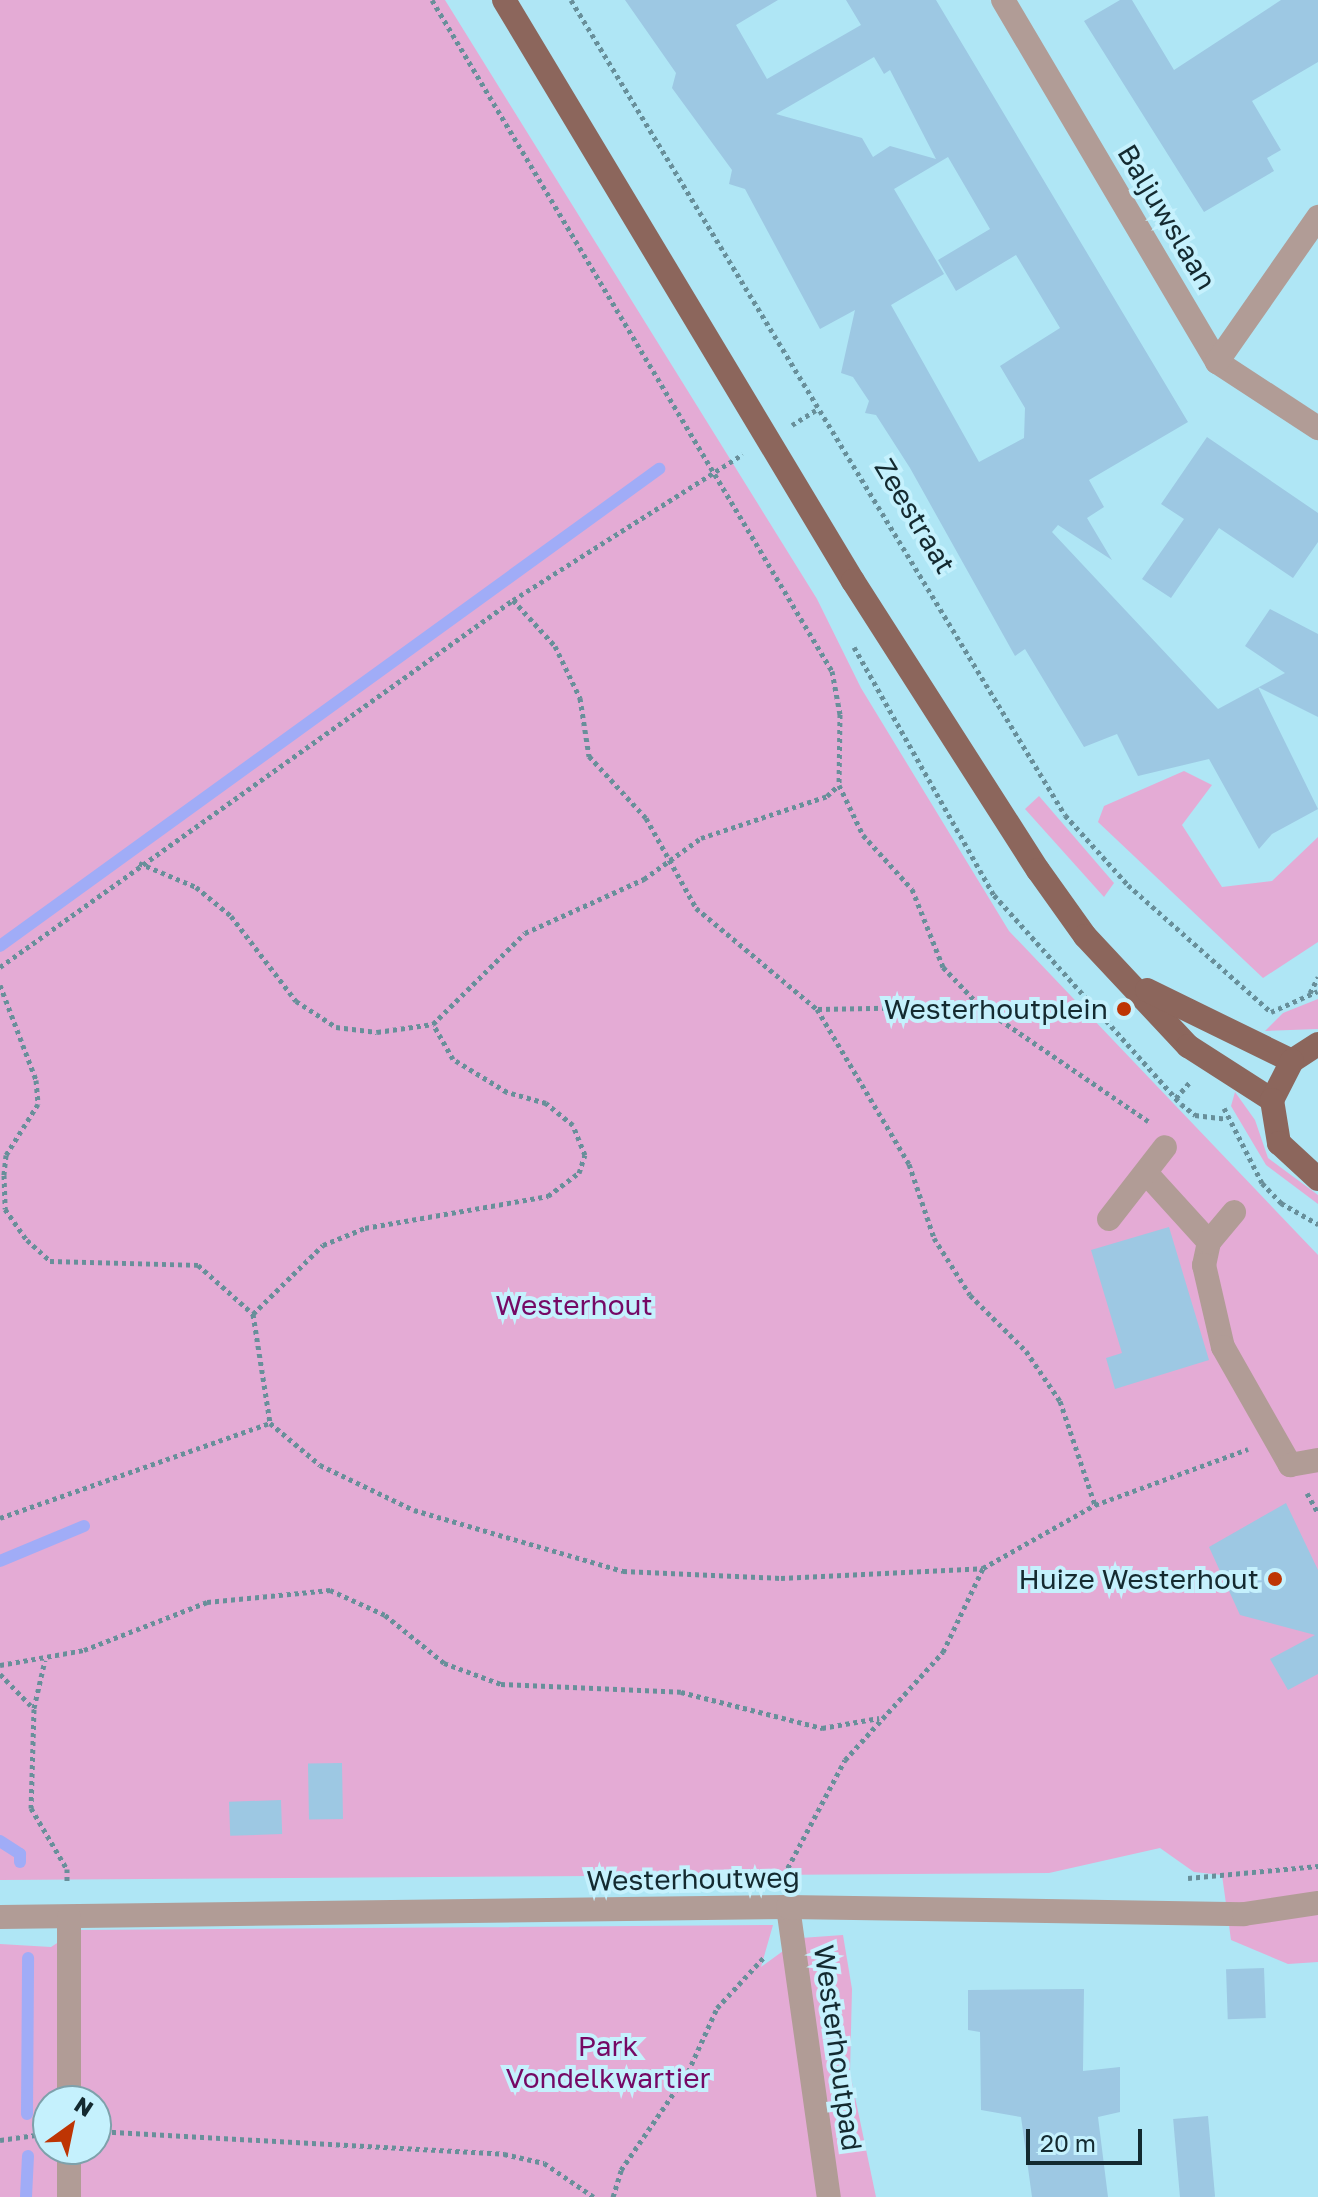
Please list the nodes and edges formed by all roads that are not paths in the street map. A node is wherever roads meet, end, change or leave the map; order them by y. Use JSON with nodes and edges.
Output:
{"nodes":[{"id":1,"x":504,"y":0,"type":"edge"},
{"id":2,"x":1003,"y":0,"type":"edge"},
{"id":3,"x":1318,"y":217,"type":"edge"},
{"id":4,"x":1217,"y":362,"type":"junction"},
{"id":5,"x":1318,"y":428,"type":"edge"},
{"id":6,"x":1131,"y":982,"type":"junction"},
{"id":7,"x":1318,"y":1044,"type":"edge"},
{"id":8,"x":1292,"y":1061,"type":"junction"},
{"id":9,"x":1272,"y":1100,"type":"junction"},
{"id":10,"x":1163,"y":1138,"type":"road end"},
{"id":11,"x":1148,"y":1175,"type":"junction"},
{"id":12,"x":1318,"y":1179,"type":"edge"},
{"id":13,"x":1234,"y":1212,"type":"dead end"},
{"id":14,"x":1109,"y":1219,"type":"dead end"},
{"id":15,"x":1209,"y":1242,"type":"junction"},
{"id":16,"x":1318,"y":1460,"type":"edge"},
{"id":17,"x":1318,"y":1903,"type":"edge"},
{"id":18,"x":788,"y":1907,"type":"junction"},
{"id":19,"x":0,"y":1917,"type":"edge"},
{"id":20,"x":69,"y":1917,"type":"junction"},
{"id":21,"x":69,"y":2085,"type":"edge"},
{"id":22,"x":69,"y":2165,"type":"edge"},
{"id":23,"x":69,"y":2197,"type":"edge"},
{"id":24,"x":829,"y":2197,"type":"edge"}],
"edges":[{"from":1,"to":6,"type":"main road"},
{"from":2,"to":4,"type":"street","name":"Baljuwslaan"},
{"from":3,"to":4,"type":"street"},
{"from":4,"to":5,"type":"street","name":"Baljuwslaan"},
{"from":6,"to":8,"type":"main road"},
{"from":6,"to":9,"type":"main road"},
{"from":7,"to":8,"type":"main road"},
{"from":8,"to":9,"type":"main road"},
{"from":9,"to":12,"type":"main road"},
{"from":10,"to":11,"type":"street"},
{"from":11,"to":14,"type":"street"},
{"from":11,"to":15,"type":"street"},
{"from":13,"to":15,"type":"street"},
{"from":15,"to":16,"type":"street"},
{"from":17,"to":18,"type":"street","name":"Westerhoutweg"},
{"from":18,"to":20,"type":"street","name":"Westerhoutweg"},
{"from":18,"to":24,"type":"street","name":"Westerhoutpad"},
{"from":19,"to":20,"type":"street","name":"Westerhoutweg"},
{"from":20,"to":21,"type":"street"},
{"from":22,"to":23,"type":"street"}]}
